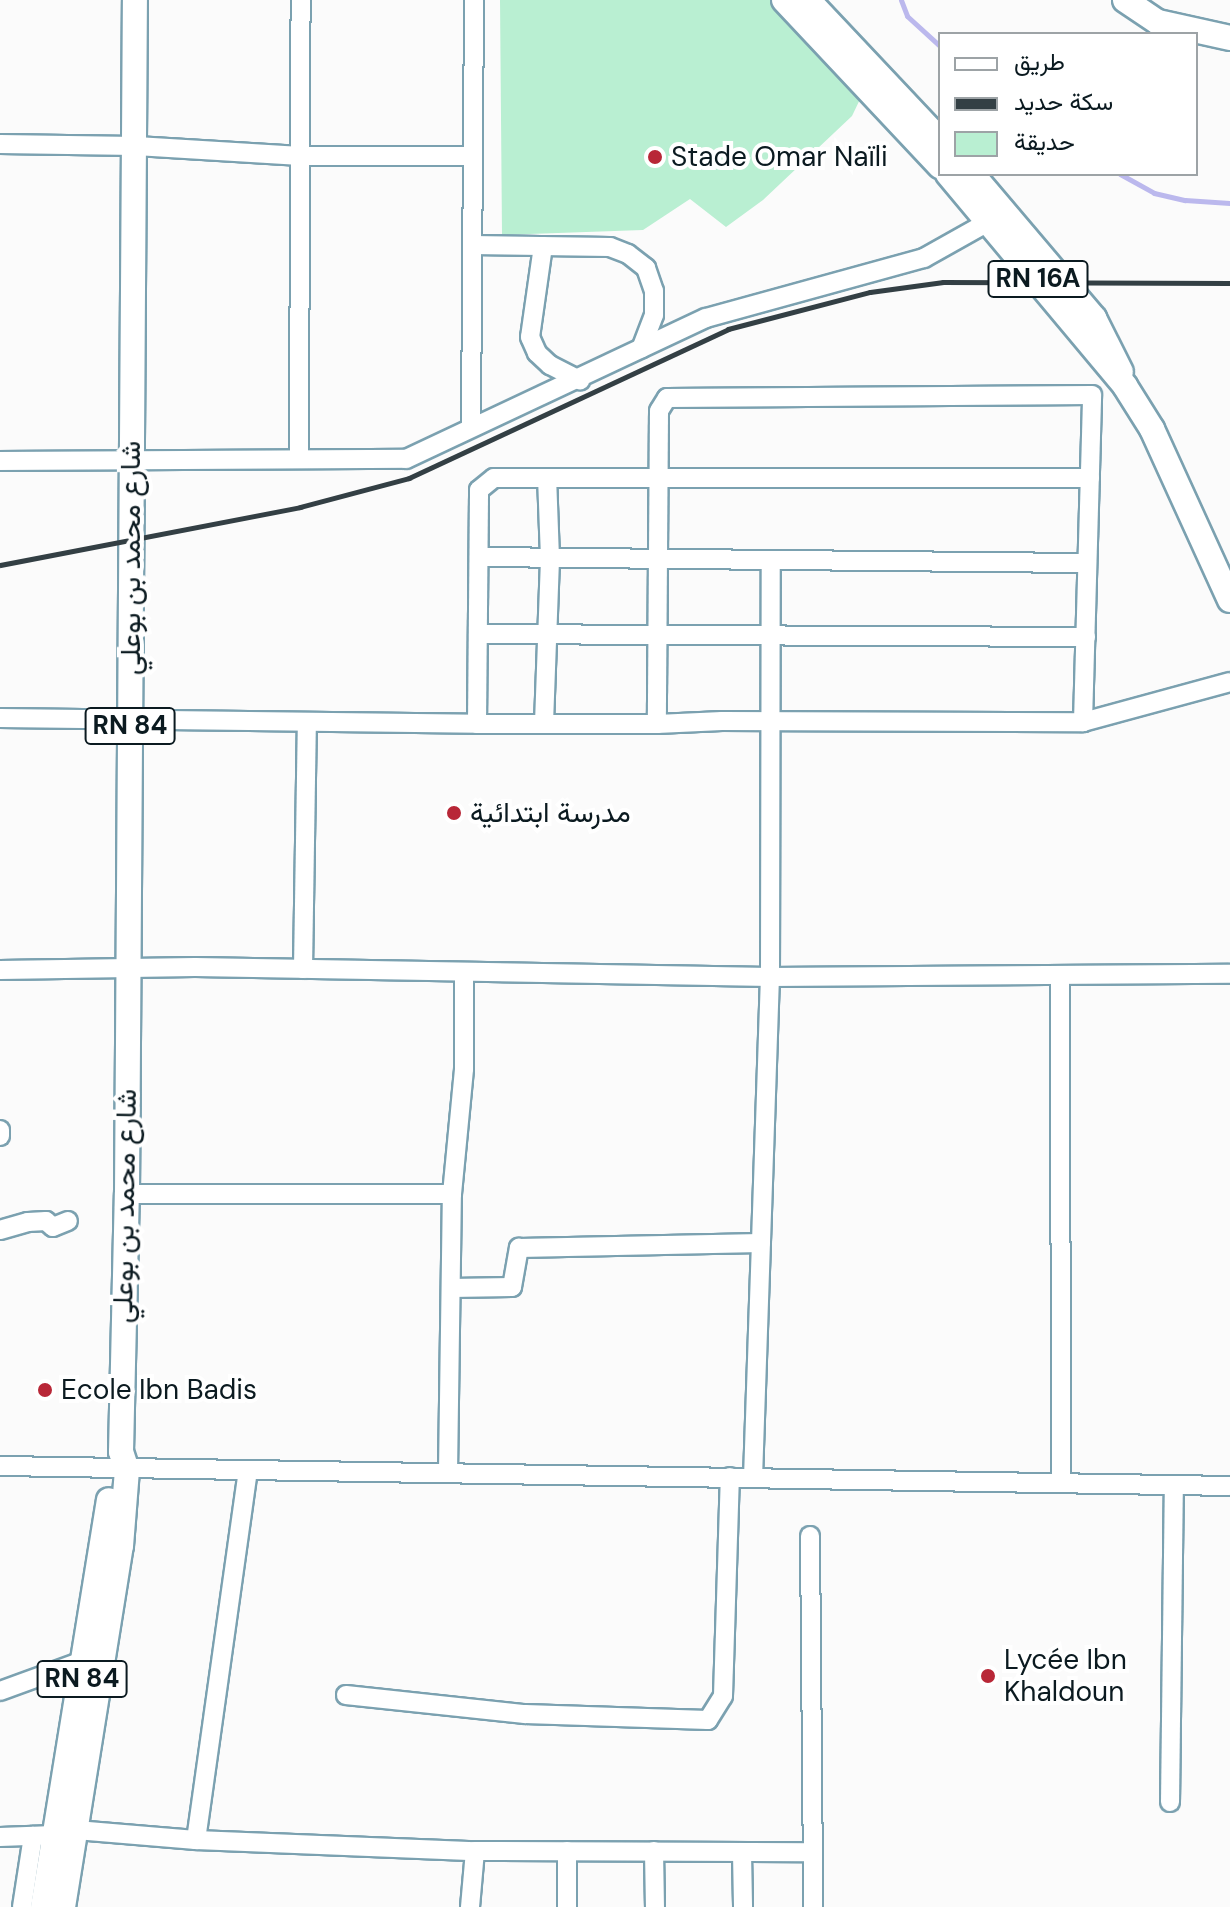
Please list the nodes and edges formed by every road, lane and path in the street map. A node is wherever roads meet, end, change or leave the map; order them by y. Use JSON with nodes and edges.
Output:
{"nodes":[{"id":1,"x":135,"y":0,"type":"edge"},
{"id":2,"x":301,"y":0,"type":"edge"},
{"id":3,"x":474,"y":0,"type":"edge"},
{"id":4,"x":784,"y":0,"type":"edge"},
{"id":5,"x":808,"y":0,"type":"edge"},
{"id":6,"x":1125,"y":0,"type":"edge"},
{"id":7,"x":1230,"y":38,"type":"edge"},
{"id":8,"x":938,"y":138,"type":"edge"},
{"id":9,"x":0,"y":144,"type":"edge"},
{"id":10,"x":136,"y":146,"type":"junction"},
{"id":11,"x":301,"y":156,"type":"junction"},
{"id":12,"x":473,"y":156,"type":"junction"},
{"id":13,"x":938,"y":164,"type":"edge"},
{"id":14,"x":950,"y":176,"type":"edge"},
{"id":15,"x":974,"y":176,"type":"edge"},
{"id":16,"x":990,"y":221,"type":"junction"},
{"id":17,"x":472,"y":245,"type":"junction"},
{"id":18,"x":543,"y":246,"type":"junction"},
{"id":19,"x":641,"y":349,"type":"junction"},
{"id":20,"x":580,"y":380,"type":"junction"},
{"id":21,"x":1125,"y":386,"type":"junction"},
{"id":22,"x":471,"y":427,"type":"junction"},
{"id":23,"x":299,"y":459,"type":"junction"},
{"id":24,"x":132,"y":460,"type":"junction"},
{"id":25,"x":0,"y":461,"type":"edge"},
{"id":26,"x":547,"y":478,"type":"junction"},
{"id":27,"x":660,"y":478,"type":"junction"},
{"id":28,"x":1090,"y":478,"type":"junction"},
{"id":29,"x":479,"y":557,"type":"junction"},
{"id":30,"x":550,"y":558,"type":"junction"},
{"id":31,"x":656,"y":559,"type":"junction"},
{"id":32,"x":771,"y":560,"type":"junction"},
{"id":33,"x":1087,"y":563,"type":"junction"},
{"id":34,"x":1230,"y":600,"type":"edge"},
{"id":35,"x":478,"y":634,"type":"junction"},
{"id":36,"x":546,"y":634,"type":"junction"},
{"id":37,"x":655,"y":635,"type":"junction"},
{"id":38,"x":770,"y":635,"type":"junction"},
{"id":39,"x":1086,"y":637,"type":"junction"},
{"id":40,"x":1230,"y":682,"type":"edge"},
{"id":41,"x":0,"y":718,"type":"edge"},
{"id":42,"x":769,"y":722,"type":"junction"},
{"id":43,"x":1083,"y":722,"type":"junction"},
{"id":44,"x":130,"y":723,"type":"junction"},
{"id":45,"x":307,"y":723,"type":"junction"},
{"id":46,"x":544,"y":723,"type":"junction"},
{"id":47,"x":477,"y":724,"type":"junction"},
{"id":48,"x":657,"y":724,"type":"junction"},
{"id":49,"x":127,"y":969,"type":"junction"},
{"id":50,"x":303,"y":969,"type":"junction"},
{"id":51,"x":0,"y":970,"type":"edge"},
{"id":52,"x":464,"y":973,"type":"junction"},
{"id":53,"x":1230,"y":974,"type":"edge"},
{"id":54,"x":1060,"y":975,"type":"junction"},
{"id":55,"x":770,"y":977,"type":"junction"},
{"id":56,"x":0,"y":1130,"type":"edge"},
{"id":57,"x":0,"y":1136,"type":"edge"},
{"id":58,"x":127,"y":1194,"type":"junction"},
{"id":59,"x":452,"y":1194,"type":"junction"},
{"id":60,"x":68,"y":1221,"type":"dead end"},
{"id":61,"x":0,"y":1230,"type":"edge"},
{"id":62,"x":761,"y":1243,"type":"junction"},
{"id":63,"x":451,"y":1288,"type":"junction"},
{"id":64,"x":120,"y":1464,"type":"junction"},
{"id":65,"x":0,"y":1466,"type":"edge"},
{"id":66,"x":248,"y":1471,"type":"junction"},
{"id":67,"x":448,"y":1473,"type":"junction"},
{"id":68,"x":730,"y":1477,"type":"junction"},
{"id":69,"x":753,"y":1478,"type":"junction"},
{"id":70,"x":1061,"y":1483,"type":"junction"},
{"id":71,"x":1174,"y":1485,"type":"junction"},
{"id":72,"x":1230,"y":1486,"type":"edge"},
{"id":73,"x":810,"y":1536,"type":"dead end"},
{"id":74,"x":85,"y":1660,"type":"junction"},
{"id":75,"x":0,"y":1691,"type":"edge"},
{"id":76,"x":346,"y":1695,"type":"dead end"},
{"id":77,"x":1170,"y":1802,"type":"dead end"},
{"id":78,"x":54,"y":1834,"type":"junction"},
{"id":79,"x":0,"y":1837,"type":"edge"},
{"id":80,"x":196,"y":1840,"type":"junction"},
{"id":81,"x":475,"y":1851,"type":"junction"},
{"id":82,"x":567,"y":1851,"type":"junction"},
{"id":83,"x":654,"y":1851,"type":"junction"},
{"id":84,"x":812,"y":1852,"type":"junction"},
{"id":85,"x":742,"y":1853,"type":"junction"},
{"id":86,"x":22,"y":1907,"type":"edge"},
{"id":87,"x":43,"y":1907,"type":"edge"},
{"id":88,"x":63,"y":1907,"type":"edge"},
{"id":89,"x":470,"y":1907,"type":"edge"},
{"id":90,"x":567,"y":1907,"type":"edge"},
{"id":91,"x":655,"y":1907,"type":"edge"},
{"id":92,"x":743,"y":1907,"type":"edge"},
{"id":93,"x":813,"y":1907,"type":"edge"}],
"edges":[{"from":1,"to":10,"type":"main road","name":"شارع محمد بن بوعلي","number":"RN 84"},
{"from":2,"to":11,"type":"street"},
{"from":3,"to":12,"type":"street"},
{"from":4,"to":13,"type":"main road"},
{"from":5,"to":8,"type":"main road"},
{"from":6,"to":7,"type":"main road"},
{"from":9,"to":10,"type":"street"},
{"from":10,"to":11,"type":"street"},
{"from":10,"to":24,"type":"main road","name":"شارع محمد بن بوعلي","number":"RN 84"},
{"from":11,"to":12,"type":"street"},
{"from":11,"to":23,"type":"street"},
{"from":12,"to":17,"type":"street"},
{"from":14,"to":16,"type":"main road","number":"RN 16A"},
{"from":15,"to":21,"type":"main road"},
{"from":16,"to":19,"type":"street"},
{"from":16,"to":21,"type":"main road","number":"RN 16A"},
{"from":17,"to":18,"type":"street"},
{"from":17,"to":22,"type":"street"},
{"from":18,"to":19,"type":"street"},
{"from":18,"to":20,"type":"street"},
{"from":19,"to":20,"type":"street"},
{"from":20,"to":22,"type":"street"},
{"from":21,"to":34,"type":"main road","number":"RN 16A"},
{"from":22,"to":23,"type":"street"},
{"from":23,"to":24,"type":"street"},
{"from":24,"to":25,"type":"street"},
{"from":24,"to":44,"type":"main road","name":"شارع محمد بن بوعلي","number":"RN 84"},
{"from":26,"to":27,"type":"street"},
{"from":26,"to":29,"type":"street"},
{"from":26,"to":30,"type":"street"},
{"from":27,"to":28,"type":"street"},
{"from":27,"to":28,"type":"street"},
{"from":27,"to":31,"type":"street"},
{"from":28,"to":33,"type":"street"},
{"from":29,"to":30,"type":"street"},
{"from":29,"to":35,"type":"street"},
{"from":30,"to":31,"type":"street"},
{"from":30,"to":36,"type":"street"},
{"from":31,"to":32,"type":"street"},
{"from":31,"to":37,"type":"street"},
{"from":32,"to":33,"type":"street"},
{"from":32,"to":38,"type":"street"},
{"from":33,"to":39,"type":"street"},
{"from":35,"to":36,"type":"street"},
{"from":35,"to":47,"type":"street"},
{"from":36,"to":37,"type":"street"},
{"from":36,"to":46,"type":"street"},
{"from":37,"to":38,"type":"street"},
{"from":37,"to":48,"type":"street"},
{"from":38,"to":39,"type":"street"},
{"from":38,"to":42,"type":"street"},
{"from":39,"to":43,"type":"street"},
{"from":40,"to":43,"type":"street"},
{"from":41,"to":44,"type":"street"},
{"from":42,"to":43,"type":"street"},
{"from":42,"to":48,"type":"street"},
{"from":42,"to":55,"type":"street"},
{"from":44,"to":45,"type":"street"},
{"from":44,"to":49,"type":"main road","name":"شارع محمد بن بوعلي","number":"RN 84"},
{"from":45,"to":47,"type":"street"},
{"from":45,"to":50,"type":"street"},
{"from":46,"to":47,"type":"street"},
{"from":46,"to":48,"type":"street"},
{"from":49,"to":50,"type":"street"},
{"from":49,"to":51,"type":"street"},
{"from":49,"to":58,"type":"main road","name":"شارع محمد بن بوعلي","number":"RN 84"},
{"from":50,"to":52,"type":"street"},
{"from":52,"to":55,"type":"street"},
{"from":52,"to":59,"type":"street"},
{"from":53,"to":54,"type":"street"},
{"from":54,"to":55,"type":"street"},
{"from":54,"to":70,"type":"street"},
{"from":55,"to":62,"type":"street"},
{"from":56,"to":57,"type":"street"},
{"from":58,"to":59,"type":"street"},
{"from":58,"to":64,"type":"main road","name":"شارع محمد بن بوعلي","number":"RN 84"},
{"from":59,"to":63,"type":"street"},
{"from":60,"to":61,"type":"street"},
{"from":62,"to":63,"type":"street"},
{"from":62,"to":69,"type":"street"},
{"from":63,"to":67,"type":"street"},
{"from":64,"to":65,"type":"street"},
{"from":64,"to":66,"type":"street"},
{"from":64,"to":74,"type":"main road","number":"RN 84"},
{"from":64,"to":78,"type":"main road","number":"RN 84"},
{"from":66,"to":67,"type":"street"},
{"from":66,"to":80,"type":"street"},
{"from":67,"to":68,"type":"street"},
{"from":68,"to":69,"type":"street"},
{"from":68,"to":76,"type":"street"},
{"from":69,"to":70,"type":"street"},
{"from":70,"to":71,"type":"street"},
{"from":71,"to":72,"type":"street"},
{"from":71,"to":77,"type":"street"},
{"from":73,"to":84,"type":"street"},
{"from":74,"to":75,"type":"street"},
{"from":74,"to":78,"type":"main road","number":"RN 84"},
{"from":78,"to":79,"type":"street"},
{"from":78,"to":80,"type":"street"},
{"from":78,"to":86,"type":"street"},
{"from":78,"to":87,"type":"main road","number":"RN 84"},
{"from":78,"to":88,"type":"main road","number":"RN 84"},
{"from":80,"to":81,"type":"street"},
{"from":81,"to":82,"type":"street"},
{"from":81,"to":89,"type":"street"},
{"from":82,"to":83,"type":"street"},
{"from":82,"to":90,"type":"street"},
{"from":83,"to":85,"type":"street"},
{"from":83,"to":91,"type":"street"},
{"from":84,"to":85,"type":"street"},
{"from":84,"to":93,"type":"street"},
{"from":85,"to":92,"type":"street"}]}
